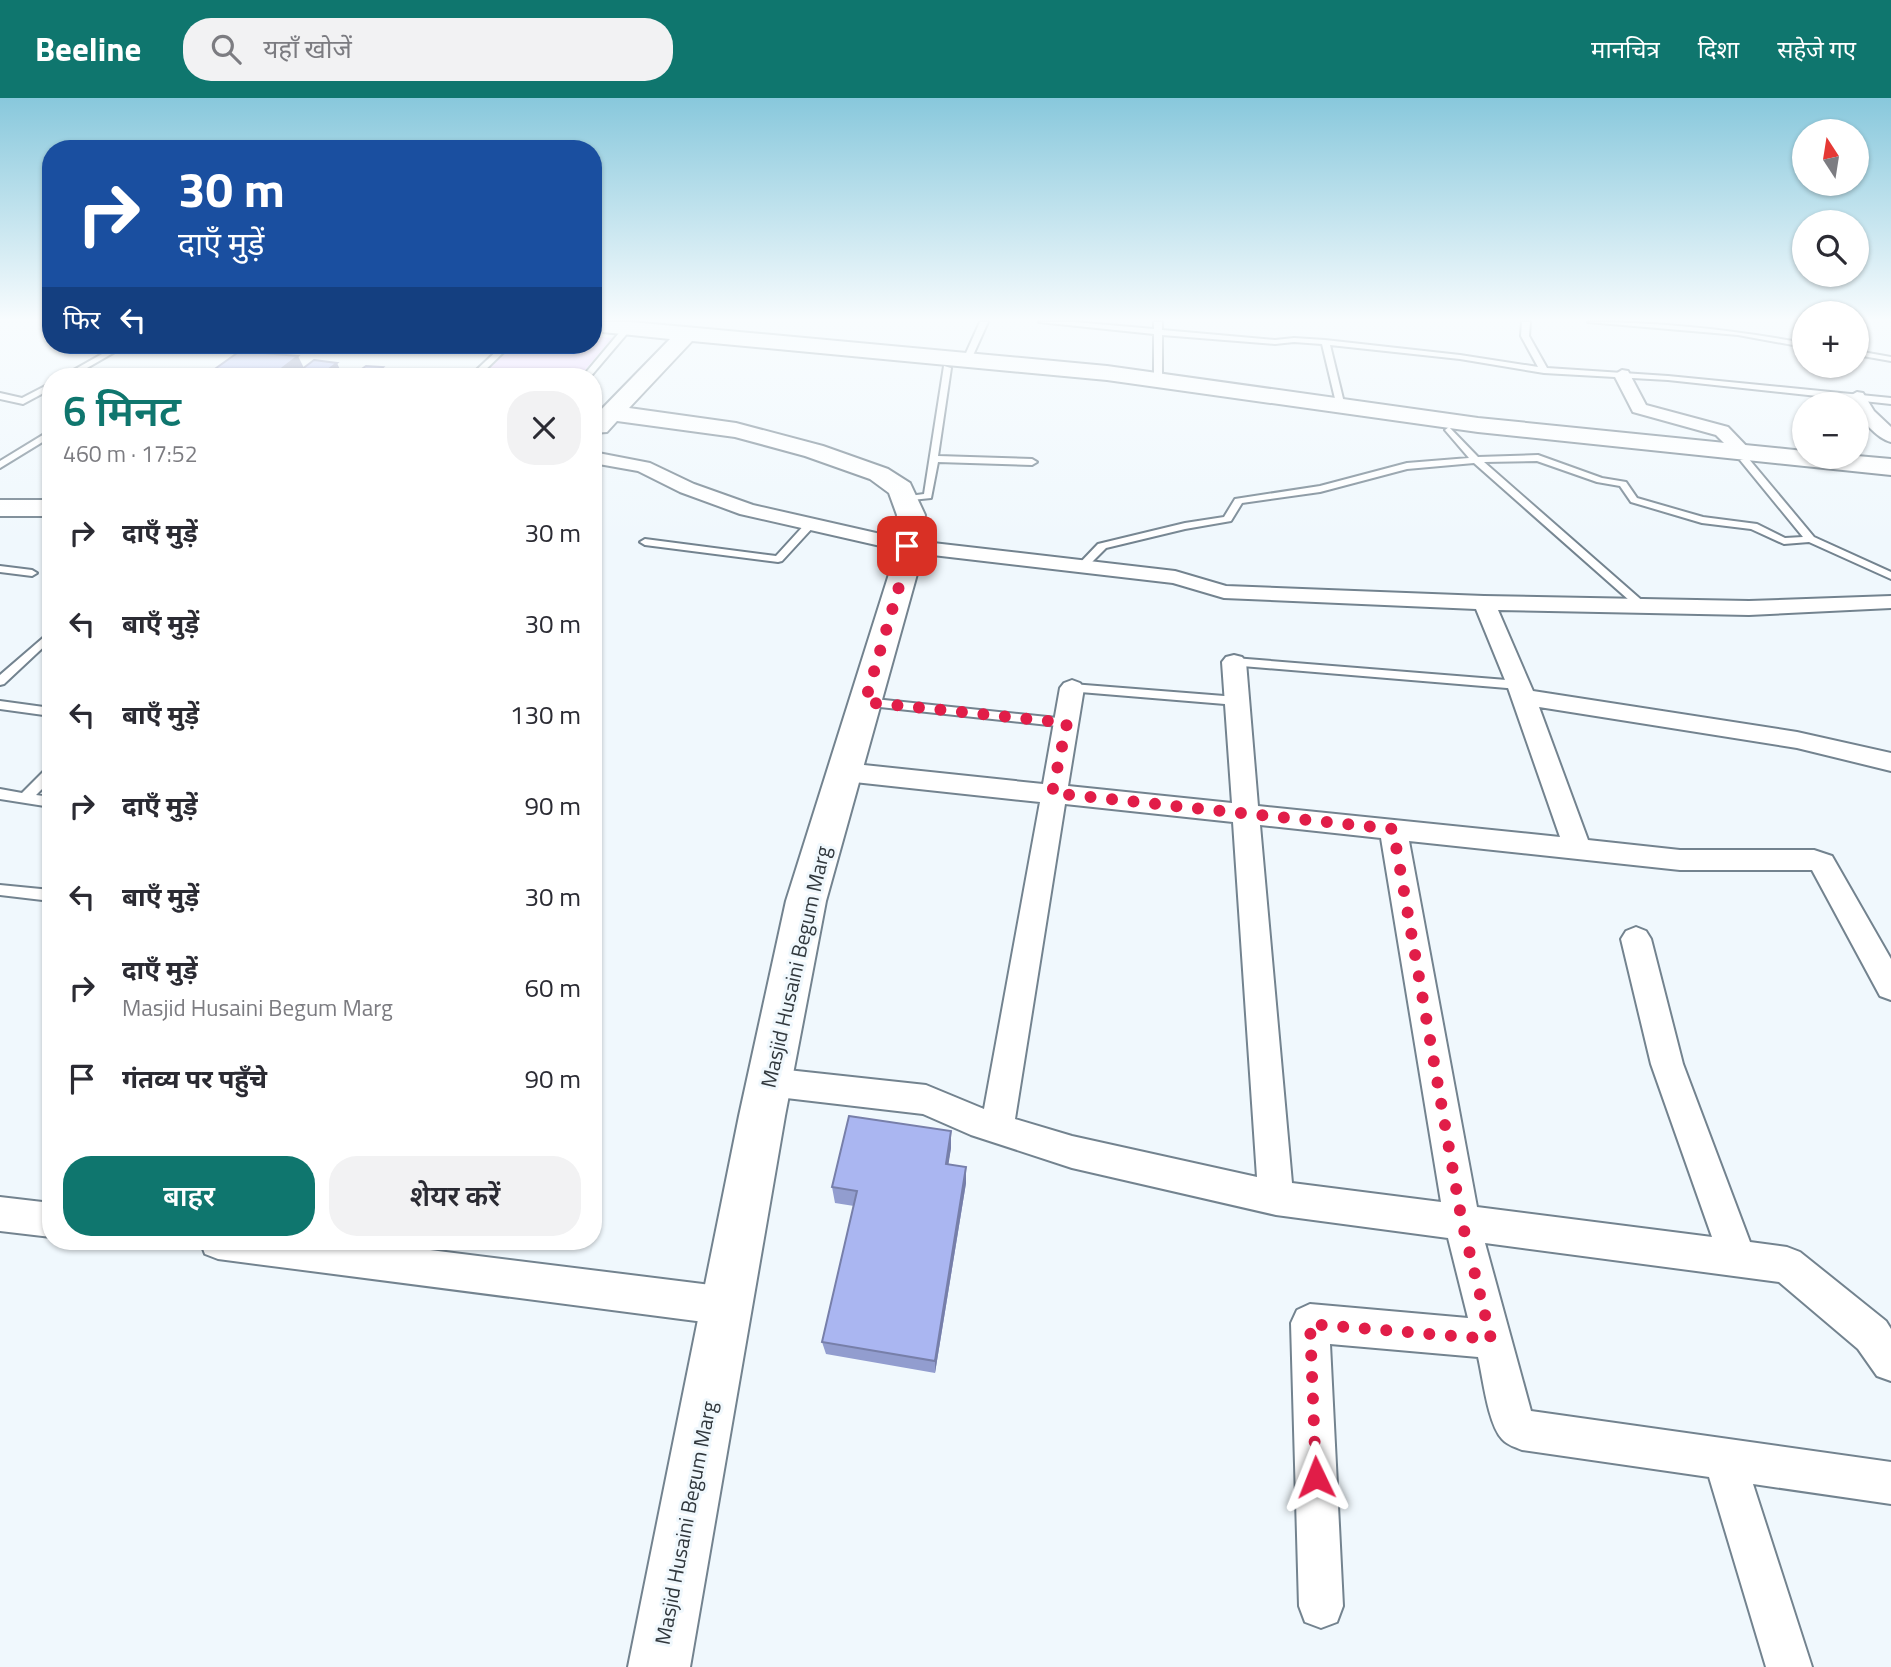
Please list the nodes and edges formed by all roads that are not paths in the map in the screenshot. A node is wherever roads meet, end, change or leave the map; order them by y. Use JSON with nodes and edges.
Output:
{"nodes":[{"id":1,"x":34,"y":395,"type":"edge"},
{"id":2,"x":627,"y":395,"type":"edge"},
{"id":3,"x":949,"y":395,"type":"edge"},
{"id":4,"x":1207,"y":395,"type":"edge"},
{"id":5,"x":1264,"y":395,"type":"edge"},
{"id":6,"x":1338,"y":395,"type":"edge"},
{"id":7,"x":1632,"y":395,"type":"edge"},
{"id":8,"x":0,"y":396,"type":"edge"},
{"id":9,"x":1869,"y":398,"type":"edge"},
{"id":10,"x":1891,"y":401,"type":"edge"},
{"id":11,"x":1341,"y":407,"type":"junction"},
{"id":12,"x":1869,"y":416,"type":"edge"},
{"id":13,"x":602,"y":422,"type":"edge"},
{"id":14,"x":1449,"y":430,"type":"junction"},
{"id":15,"x":1891,"y":437,"type":"edge"},
{"id":16,"x":42,"y":439,"type":"edge"},
{"id":17,"x":1745,"y":456,"type":"junction"},
{"id":18,"x":933,"y":458,"type":"junction"},
{"id":19,"x":602,"y":459,"type":"edge"},
{"id":20,"x":1476,"y":460,"type":"junction"},
{"id":21,"x":1032,"y":462,"type":"dead end"},
{"id":22,"x":0,"y":465,"type":"edge"},
{"id":23,"x":1891,"y":467,"type":"edge"},
{"id":24,"x":1891,"y":473,"type":"edge"},
{"id":25,"x":905,"y":499,"type":"junction"},
{"id":26,"x":0,"y":508,"type":"edge"},
{"id":27,"x":42,"y":508,"type":"edge"},
{"id":28,"x":811,"y":524,"type":"junction"},
{"id":29,"x":0,"y":533,"type":"edge"},
{"id":30,"x":1810,"y":539,"type":"junction"},
{"id":31,"x":645,"y":542,"type":"dead end"},
{"id":32,"x":907,"y":546,"type":"junction"},
{"id":33,"x":1082,"y":566,"type":"junction"},
{"id":34,"x":0,"y":569,"type":"edge"},
{"id":35,"x":32,"y":573,"type":"dead end"},
{"id":36,"x":1891,"y":576,"type":"edge"},
{"id":37,"x":1891,"y":602,"type":"edge"},
{"id":38,"x":1484,"y":603,"type":"junction"},
{"id":39,"x":1642,"y":606,"type":"junction"},
{"id":40,"x":42,"y":642,"type":"edge"},
{"id":41,"x":1234,"y":662,"type":"joint"},
{"id":42,"x":0,"y":680,"type":"edge"},
{"id":43,"x":1072,"y":688,"type":"joint"},
{"id":44,"x":1521,"y":691,"type":"junction"},
{"id":45,"x":1237,"y":701,"type":"junction"},
{"id":46,"x":865,"y":702,"type":"junction"},
{"id":47,"x":0,"y":705,"type":"edge"},
{"id":48,"x":42,"y":711,"type":"edge"},
{"id":49,"x":1067,"y":723,"type":"junction"},
{"id":50,"x":1891,"y":762,"type":"edge"},
{"id":51,"x":845,"y":772,"type":"junction"},
{"id":52,"x":42,"y":781,"type":"edge"},
{"id":53,"x":1052,"y":793,"type":"junction"},
{"id":54,"x":0,"y":794,"type":"edge"},
{"id":55,"x":26,"y":797,"type":"junction"},
{"id":56,"x":42,"y":800,"type":"edge"},
{"id":57,"x":1245,"y":814,"type":"junction"},
{"id":58,"x":1393,"y":829,"type":"junction"},
{"id":59,"x":1578,"y":849,"type":"junction"},
{"id":60,"x":0,"y":890,"type":"edge"},
{"id":61,"x":42,"y":895,"type":"edge"},
{"id":62,"x":1636,"y":939,"type":"dead end"},
{"id":63,"x":1891,"y":987,"type":"edge"},
{"id":64,"x":769,"y":1082,"type":"junction"},
{"id":65,"x":997,"y":1128,"type":"junction"},
{"id":66,"x":1276,"y":1198,"type":"junction"},
{"id":67,"x":0,"y":1214,"type":"edge"},
{"id":68,"x":42,"y":1219,"type":"edge"},
{"id":69,"x":1462,"y":1222,"type":"junction"},
{"id":70,"x":288,"y":1250,"type":"edge"},
{"id":71,"x":1738,"y":1259,"type":"junction"},
{"id":72,"x":727,"y":1306,"type":"junction"},
{"id":73,"x":1491,"y":1339,"type":"junction"},
{"id":74,"x":1891,"y":1362,"type":"edge"},
{"id":75,"x":1725,"y":1461,"type":"junction"},
{"id":76,"x":1891,"y":1483,"type":"edge"},
{"id":77,"x":1321,"y":1606,"type":"dead end"},
{"id":78,"x":659,"y":1667,"type":"edge"},
{"id":79,"x":1789,"y":1667,"type":"edge"}],
"edges":[{"from":1,"to":8,"type":"lane"},
{"from":2,"to":13,"type":"street"},
{"from":3,"to":18,"type":"lane"},
{"from":4,"to":14,"type":"street"},
{"from":5,"to":11,"type":"street"},
{"from":6,"to":11,"type":"lane"},
{"from":7,"to":17,"type":"street"},
{"from":9,"to":10,"type":"lane"},
{"from":11,"to":17,"type":"street"},
{"from":12,"to":15,"type":"street"},
{"from":13,"to":25,"type":"street"},
{"from":14,"to":17,"type":"street"},
{"from":14,"to":20,"type":"lane"},
{"from":16,"to":22,"type":"lane"},
{"from":17,"to":23,"type":"street"},
{"from":17,"to":24,"type":"street"},
{"from":17,"to":30,"type":"lane"},
{"from":18,"to":21,"type":"lane"},
{"from":18,"to":25,"type":"lane"},
{"from":19,"to":28,"type":"street"},
{"from":20,"to":30,"type":"lane"},
{"from":20,"to":33,"type":"lane"},
{"from":20,"to":39,"type":"lane"},
{"from":25,"to":32,"type":"street","name":"Masjid Husaini Begum Marg"},
{"from":26,"to":27,"type":"street"},
{"from":27,"to":29,"type":"street"},
{"from":28,"to":31,"type":"lane"},
{"from":28,"to":32,"type":"street"},
{"from":30,"to":36,"type":"lane"},
{"from":32,"to":33,"type":"street"},
{"from":32,"to":46,"type":"street","name":"Masjid Husaini Begum Marg"},
{"from":33,"to":38,"type":"street"},
{"from":34,"to":35,"type":"lane"},
{"from":37,"to":39,"type":"street"},
{"from":38,"to":39,"type":"street"},
{"from":38,"to":44,"type":"street"},
{"from":40,"to":42,"type":"lane"},
{"from":41,"to":44,"type":"lane"},
{"from":41,"to":45,"type":"street"},
{"from":43,"to":45,"type":"lane"},
{"from":43,"to":49,"type":"street"},
{"from":44,"to":50,"type":"street"},
{"from":44,"to":59,"type":"street"},
{"from":45,"to":57,"type":"street"},
{"from":46,"to":49,"type":"lane"},
{"from":46,"to":51,"type":"street","name":"Masjid Husaini Begum Marg"},
{"from":47,"to":48,"type":"lane"},
{"from":49,"to":53,"type":"street"},
{"from":51,"to":53,"type":"street"},
{"from":51,"to":64,"type":"street","name":"Masjid Husaini Begum Marg"},
{"from":52,"to":55,"type":"lane"},
{"from":53,"to":57,"type":"street"},
{"from":53,"to":65,"type":"street"},
{"from":54,"to":55,"type":"lane"},
{"from":55,"to":56,"type":"lane"},
{"from":57,"to":58,"type":"street"},
{"from":57,"to":66,"type":"street"},
{"from":58,"to":59,"type":"street"},
{"from":58,"to":69,"type":"street"},
{"from":59,"to":63,"type":"street"},
{"from":60,"to":61,"type":"lane"},
{"from":62,"to":71,"type":"street"},
{"from":64,"to":65,"type":"street"},
{"from":64,"to":72,"type":"street","name":"Masjid Husaini Begum Marg"},
{"from":65,"to":66,"type":"street"},
{"from":66,"to":69,"type":"street"},
{"from":67,"to":68,"type":"street"},
{"from":69,"to":71,"type":"street"},
{"from":69,"to":73,"type":"street"},
{"from":70,"to":72,"type":"street"},
{"from":71,"to":74,"type":"street"},
{"from":72,"to":78,"type":"street","name":"Masjid Husaini Begum Marg"},
{"from":73,"to":75,"type":"street"},
{"from":73,"to":77,"type":"street"},
{"from":75,"to":76,"type":"street"},
{"from":75,"to":79,"type":"street"}]}
